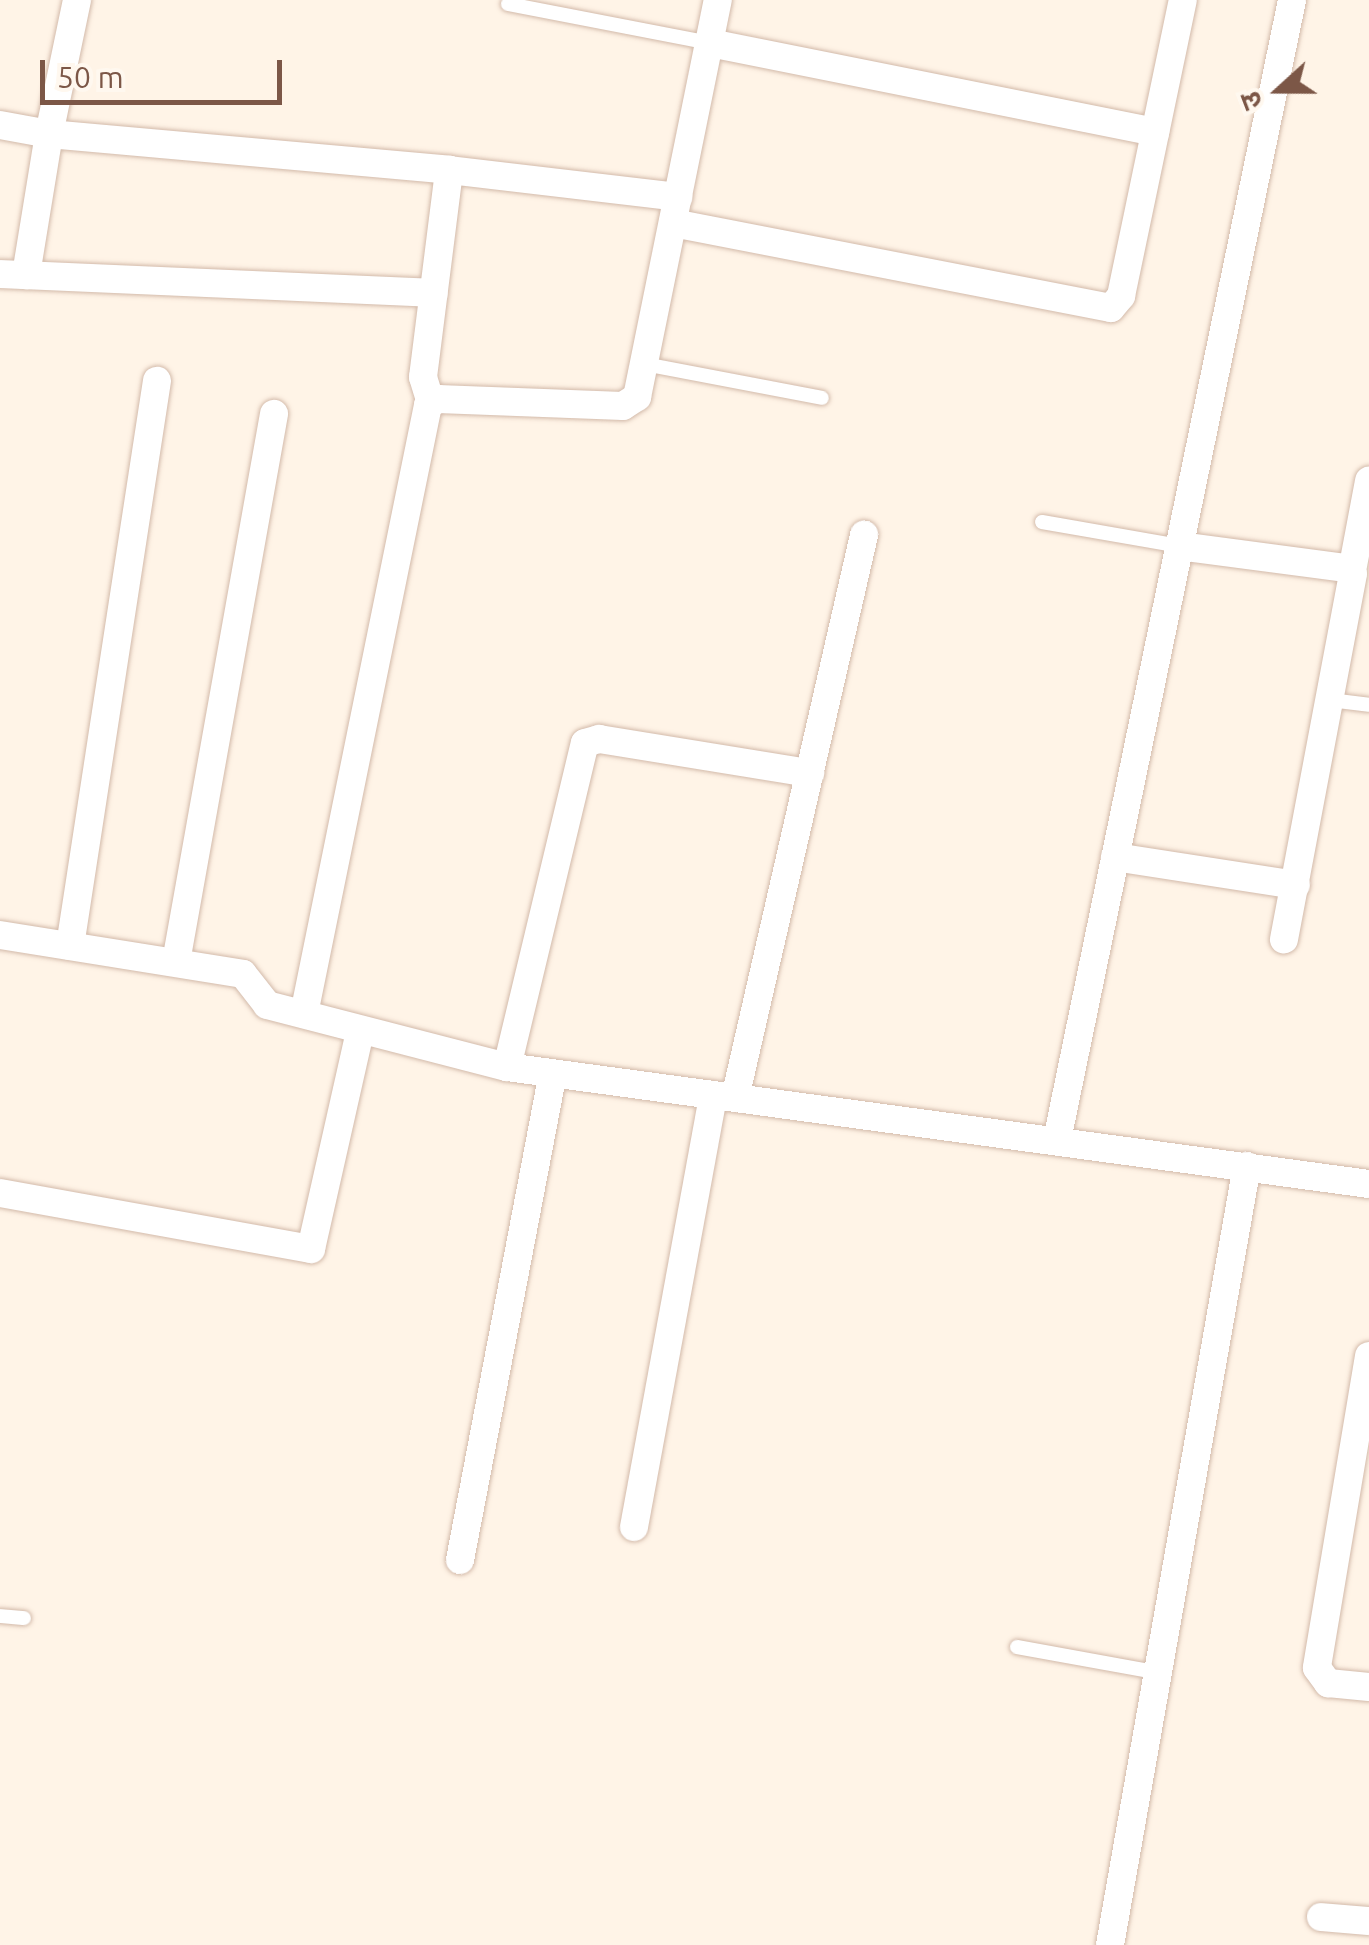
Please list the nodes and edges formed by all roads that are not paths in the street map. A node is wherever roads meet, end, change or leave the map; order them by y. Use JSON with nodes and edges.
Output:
{"nodes":[{"id":1,"x":77,"y":0,"type":"edge"},
{"id":2,"x":718,"y":0,"type":"edge"},
{"id":3,"x":1183,"y":0,"type":"edge"},
{"id":4,"x":1292,"y":0,"type":"edge"},
{"id":5,"x":508,"y":4,"type":"dead end"},
{"id":6,"x":710,"y":43,"type":"junction"},
{"id":7,"x":0,"y":125,"type":"edge"},
{"id":8,"x":1155,"y":132,"type":"junction"},
{"id":9,"x":49,"y":134,"type":"junction"},
{"id":10,"x":449,"y":170,"type":"junction"},
{"id":11,"x":676,"y":210,"type":"junction"},
{"id":12,"x":13,"y":274,"type":"edge"},
{"id":13,"x":434,"y":293,"type":"junction"},
{"id":14,"x":644,"y":364,"type":"junction"},
{"id":15,"x":158,"y":381,"type":"dead end"},
{"id":16,"x":822,"y":398,"type":"dead end"},
{"id":17,"x":430,"y":400,"type":"junction"},
{"id":18,"x":274,"y":414,"type":"dead end"},
{"id":19,"x":1369,"y":482,"type":"edge"},
{"id":20,"x":1042,"y":522,"type":"dead end"},
{"id":21,"x":864,"y":535,"type":"dead end"},
{"id":22,"x":1180,"y":546,"type":"junction"},
{"id":23,"x":1352,"y":571,"type":"junction"},
{"id":24,"x":1330,"y":700,"type":"junction"},
{"id":25,"x":1369,"y":705,"type":"edge"},
{"id":26,"x":810,"y":773,"type":"junction"},
{"id":27,"x":1115,"y":856,"type":"junction"},
{"id":28,"x":1296,"y":885,"type":"junction"},
{"id":29,"x":0,"y":936,"type":"edge"},
{"id":30,"x":1284,"y":940,"type":"dead end"},
{"id":31,"x":70,"y":946,"type":"junction"},
{"id":32,"x":176,"y":962,"type":"junction"},
{"id":33,"x":304,"y":1014,"type":"junction"},
{"id":34,"x":360,"y":1031,"type":"junction"},
{"id":35,"x":507,"y":1067,"type":"junction"},
{"id":36,"x":553,"y":1074,"type":"junction"},
{"id":37,"x":724,"y":1096,"type":"junction"},
{"id":38,"x":1057,"y":1140,"type":"junction"},
{"id":39,"x":1247,"y":1166,"type":"junction"},
{"id":40,"x":1369,"y":1184,"type":"edge"},
{"id":41,"x":0,"y":1193,"type":"edge"},
{"id":42,"x":1369,"y":1356,"type":"edge"},
{"id":43,"x":1363,"y":1426,"type":"edge"},
{"id":44,"x":634,"y":1526,"type":"dead end"},
{"id":45,"x":460,"y":1560,"type":"dead end"},
{"id":46,"x":0,"y":1616,"type":"edge"},
{"id":47,"x":24,"y":1618,"type":"dead end"},
{"id":48,"x":1017,"y":1647,"type":"dead end"},
{"id":49,"x":1160,"y":1673,"type":"junction"},
{"id":50,"x":1369,"y":1687,"type":"edge"},
{"id":51,"x":1321,"y":1917,"type":"dead end"},
{"id":52,"x":1369,"y":1921,"type":"edge"},
{"id":53,"x":1110,"y":1945,"type":"edge"}],
"edges":[{"from":1,"to":9,"type":"street"},
{"from":2,"to":6,"type":"street"},
{"from":3,"to":8,"type":"street"},
{"from":4,"to":22,"type":"street"},
{"from":5,"to":6,"type":"lane"},
{"from":6,"to":8,"type":"street"},
{"from":6,"to":11,"type":"street"},
{"from":7,"to":9,"type":"street"},
{"from":8,"to":11,"type":"street"},
{"from":9,"to":10,"type":"street"},
{"from":9,"to":12,"type":"street"},
{"from":10,"to":11,"type":"street"},
{"from":10,"to":13,"type":"street"},
{"from":11,"to":14,"type":"street"},
{"from":12,"to":13,"type":"street"},
{"from":13,"to":17,"type":"street"},
{"from":14,"to":16,"type":"lane"},
{"from":14,"to":17,"type":"street"},
{"from":15,"to":31,"type":"street"},
{"from":17,"to":33,"type":"street"},
{"from":18,"to":32,"type":"street"},
{"from":19,"to":23,"type":"street"},
{"from":20,"to":22,"type":"lane"},
{"from":21,"to":26,"type":"street"},
{"from":22,"to":23,"type":"street"},
{"from":22,"to":27,"type":"street"},
{"from":23,"to":24,"type":"street"},
{"from":24,"to":25,"type":"lane"},
{"from":24,"to":28,"type":"street"},
{"from":26,"to":35,"type":"street"},
{"from":26,"to":37,"type":"street"},
{"from":27,"to":28,"type":"street"},
{"from":27,"to":38,"type":"street"},
{"from":28,"to":30,"type":"street"},
{"from":29,"to":31,"type":"street"},
{"from":31,"to":32,"type":"street"},
{"from":32,"to":33,"type":"street"},
{"from":33,"to":34,"type":"street"},
{"from":34,"to":35,"type":"street"},
{"from":34,"to":41,"type":"street"},
{"from":35,"to":36,"type":"street"},
{"from":36,"to":37,"type":"street"},
{"from":36,"to":45,"type":"street"},
{"from":37,"to":38,"type":"street"},
{"from":37,"to":44,"type":"street"},
{"from":38,"to":39,"type":"street"},
{"from":39,"to":40,"type":"street"},
{"from":39,"to":49,"type":"street"},
{"from":42,"to":43,"type":"street"},
{"from":43,"to":50,"type":"street"},
{"from":46,"to":47,"type":"lane"},
{"from":48,"to":49,"type":"lane"},
{"from":49,"to":53,"type":"street"},
{"from":51,"to":52,"type":"street"}]}
